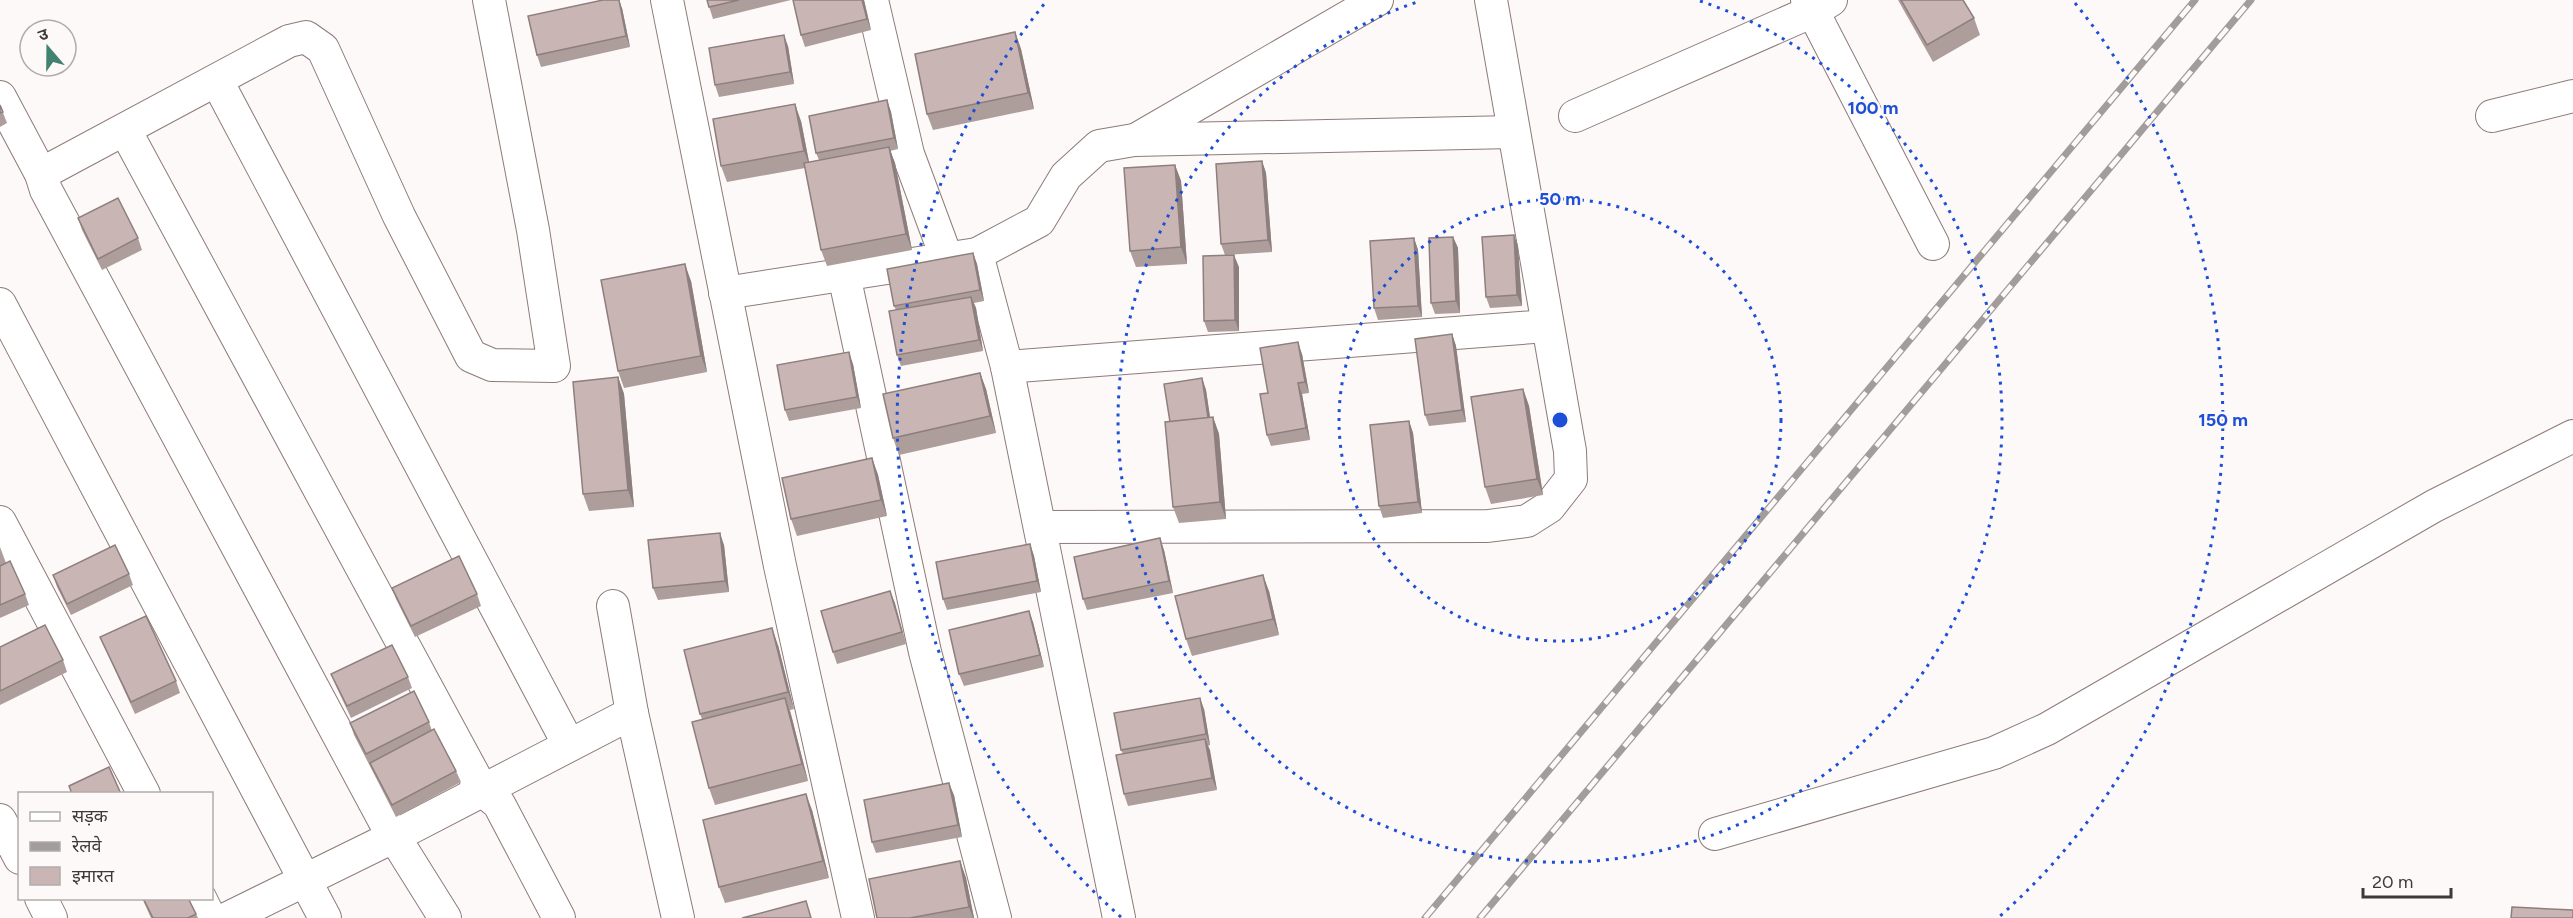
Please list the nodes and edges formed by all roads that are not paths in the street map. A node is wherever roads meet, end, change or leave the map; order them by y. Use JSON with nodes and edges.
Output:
{"nodes":[{"id":1,"x":489,"y":0,"type":"edge"},
{"id":2,"x":667,"y":0,"type":"edge"},
{"id":3,"x":872,"y":0,"type":"edge"},
{"id":4,"x":1377,"y":0,"type":"edge"},
{"id":5,"x":1491,"y":0,"type":"edge"},
{"id":6,"x":1817,"y":4,"type":"edge"},
{"id":7,"x":217,"y":81,"type":"junction"},
{"id":8,"x":2573,"y":96,"type":"edge"},
{"id":9,"x":0,"y":97,"type":"edge"},
{"id":10,"x":1575,"y":116,"type":"dead end"},
{"id":11,"x":2492,"y":116,"type":"dead end"},
{"id":12,"x":126,"y":130,"type":"junction"},
{"id":13,"x":1513,"y":132,"type":"junction"},
{"id":14,"x":1134,"y":140,"type":"junction"},
{"id":15,"x":41,"y":174,"type":"junction"},
{"id":16,"x":1933,"y":244,"type":"dead end"},
{"id":17,"x":962,"y":257,"type":"junction"},
{"id":18,"x":844,"y":275,"type":"junction"},
{"id":19,"x":725,"y":293,"type":"junction"},
{"id":20,"x":0,"y":304,"type":"edge"},
{"id":21,"x":1547,"y":326,"type":"junction"},
{"id":22,"x":1007,"y":367,"type":"junction"},
{"id":23,"x":2573,"y":436,"type":"edge"},
{"id":24,"x":0,"y":522,"type":"edge"},
{"id":25,"x":1040,"y":527,"type":"junction"},
{"id":26,"x":613,"y":606,"type":"dead end"},
{"id":27,"x":632,"y":713,"type":"junction"},
{"id":28,"x":569,"y":745,"type":"junction"},
{"id":29,"x":482,"y":790,"type":"junction"},
{"id":30,"x":143,"y":792,"type":"edge"},
{"id":31,"x":0,"y":820,"type":"edge"},
{"id":32,"x":1715,"y":834,"type":"dead end"},
{"id":33,"x":395,"y":836,"type":"junction"},
{"id":34,"x":18,"y":854,"type":"edge"},
{"id":35,"x":304,"y":881,"type":"junction"},
{"id":36,"x":42,"y":900,"type":"edge"},
{"id":37,"x":201,"y":900,"type":"edge"},
{"id":38,"x":51,"y":918,"type":"edge"},
{"id":39,"x":210,"y":918,"type":"edge"},
{"id":40,"x":228,"y":918,"type":"edge"},
{"id":41,"x":325,"y":918,"type":"edge"},
{"id":42,"x":446,"y":918,"type":"edge"},
{"id":43,"x":559,"y":918,"type":"edge"},
{"id":44,"x":678,"y":918,"type":"edge"},
{"id":45,"x":858,"y":918,"type":"edge"},
{"id":46,"x":994,"y":918,"type":"edge"},
{"id":47,"x":1119,"y":918,"type":"edge"}],
"edges":[{"from":1,"to":7,"type":"street"},
{"from":2,"to":19,"type":"street"},
{"from":3,"to":17,"type":"street"},
{"from":4,"to":14,"type":"street"},
{"from":5,"to":13,"type":"street"},
{"from":6,"to":10,"type":"street"},
{"from":6,"to":16,"type":"street"},
{"from":7,"to":12,"type":"street"},
{"from":7,"to":28,"type":"street"},
{"from":8,"to":11,"type":"street"},
{"from":9,"to":15,"type":"street"},
{"from":12,"to":15,"type":"street"},
{"from":12,"to":29,"type":"street"},
{"from":13,"to":14,"type":"street"},
{"from":13,"to":21,"type":"street"},
{"from":14,"to":17,"type":"street"},
{"from":15,"to":33,"type":"street"},
{"from":17,"to":18,"type":"street"},
{"from":17,"to":22,"type":"street"},
{"from":18,"to":19,"type":"street"},
{"from":18,"to":46,"type":"street"},
{"from":19,"to":45,"type":"street"},
{"from":20,"to":35,"type":"street"},
{"from":21,"to":22,"type":"street"},
{"from":21,"to":25,"type":"street"},
{"from":22,"to":25,"type":"street"},
{"from":23,"to":32,"type":"street"},
{"from":24,"to":30,"type":"street"},
{"from":25,"to":47,"type":"street"},
{"from":26,"to":27,"type":"street"},
{"from":27,"to":28,"type":"street"},
{"from":27,"to":44,"type":"street"},
{"from":28,"to":29,"type":"street"},
{"from":29,"to":33,"type":"street"},
{"from":29,"to":43,"type":"street"},
{"from":31,"to":34,"type":"street"},
{"from":33,"to":35,"type":"street"},
{"from":33,"to":42,"type":"street"},
{"from":35,"to":40,"type":"street"},
{"from":35,"to":41,"type":"street"},
{"from":36,"to":38,"type":"street"},
{"from":37,"to":39,"type":"street"}]}
